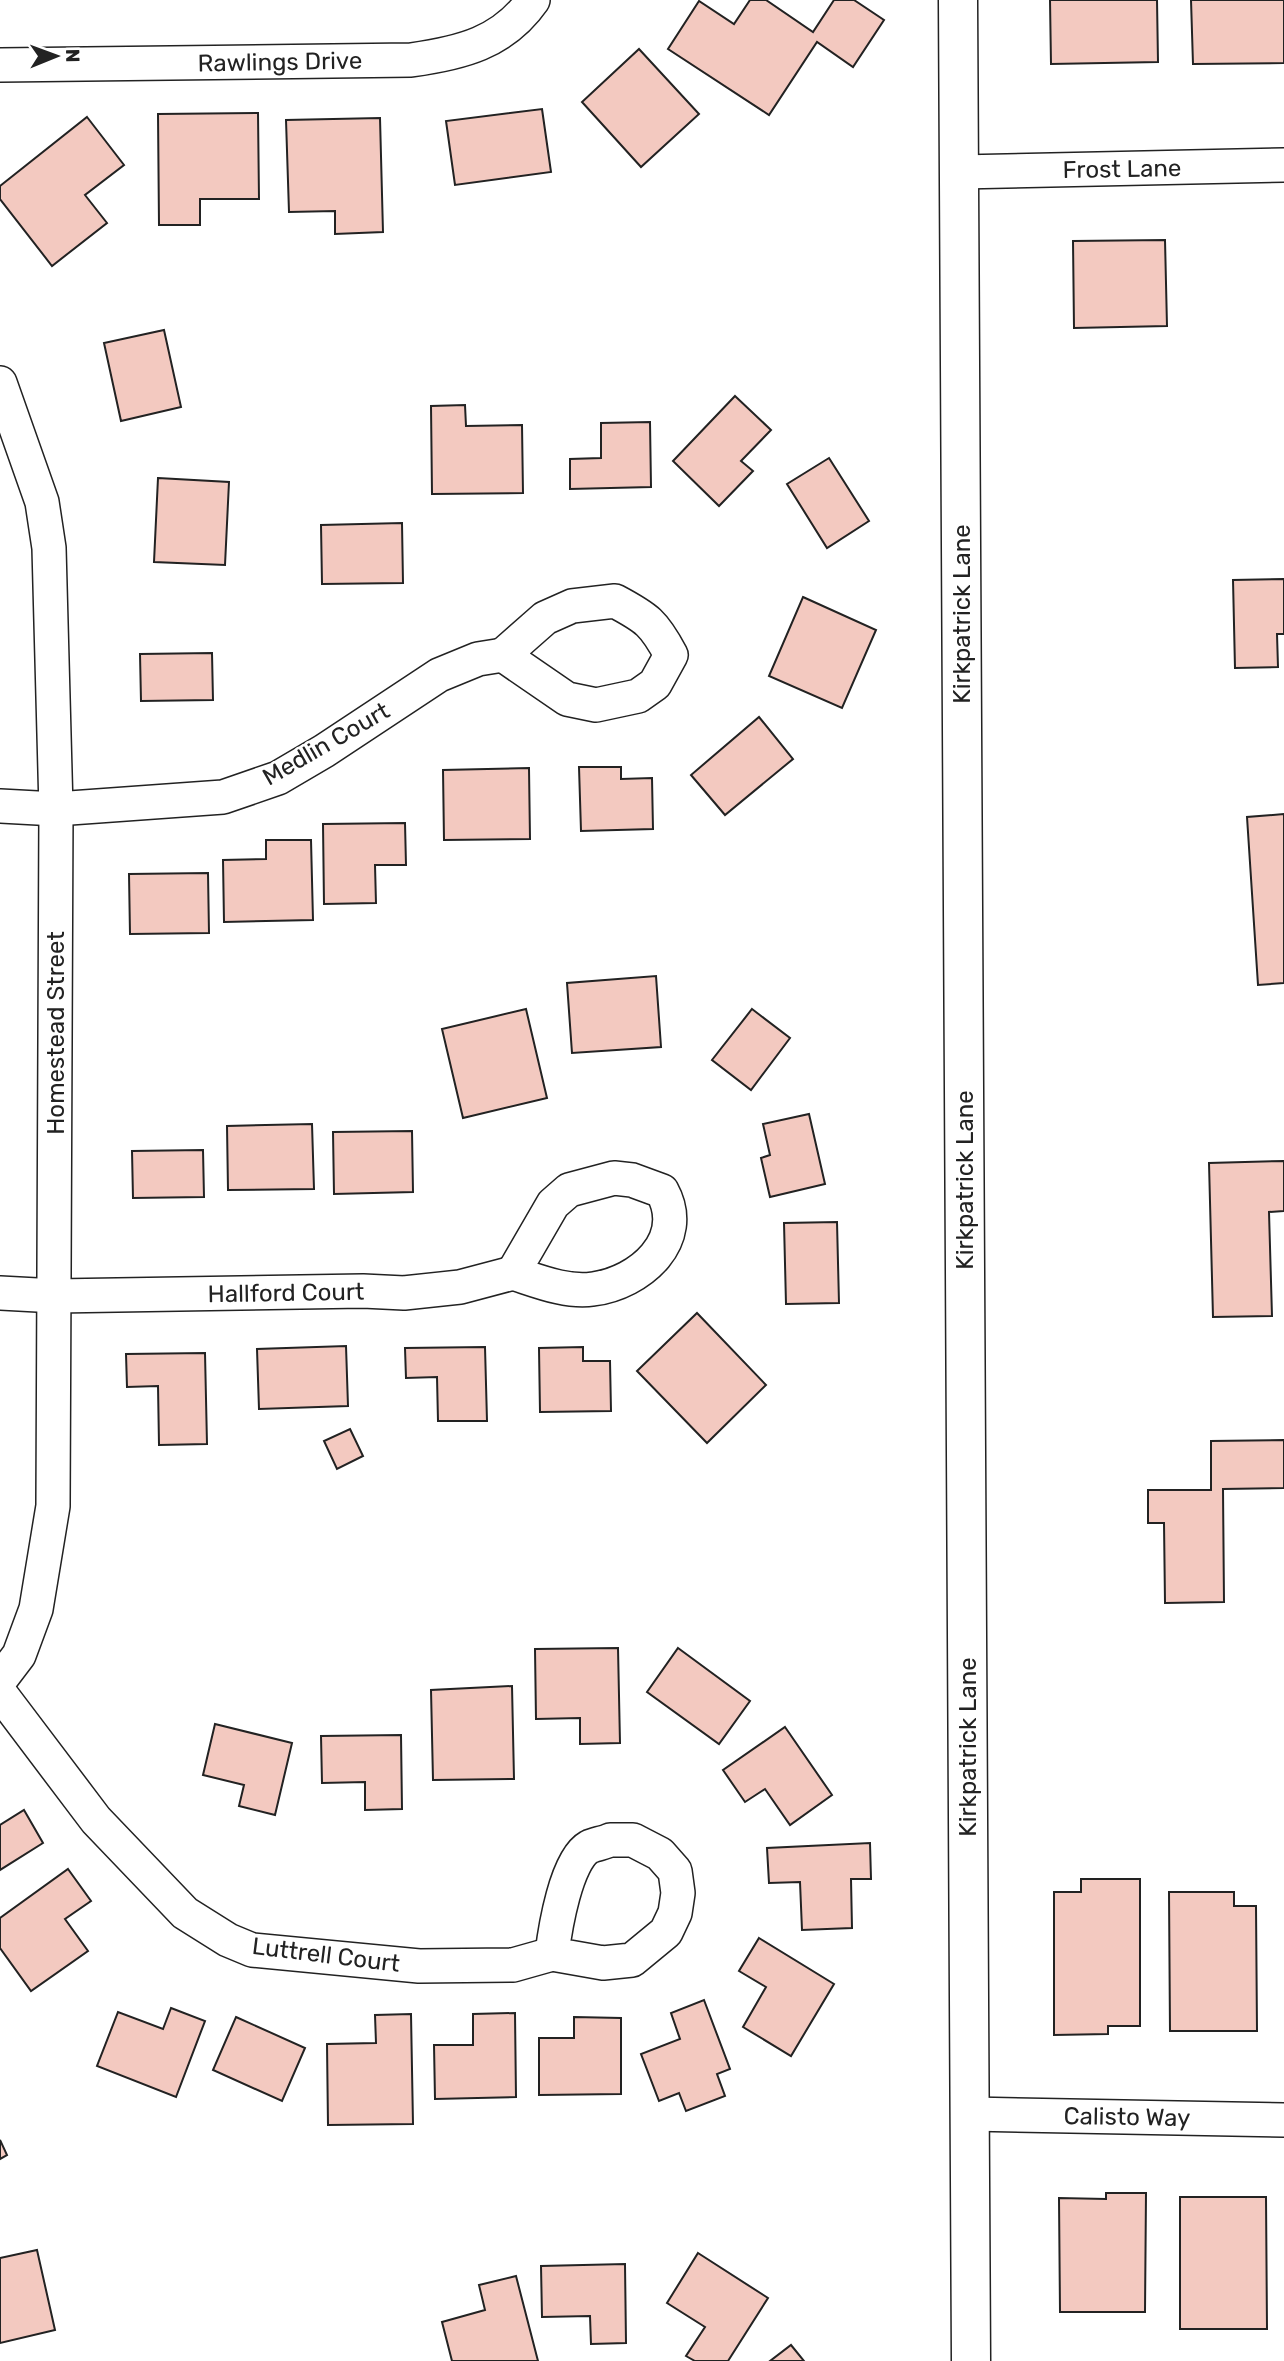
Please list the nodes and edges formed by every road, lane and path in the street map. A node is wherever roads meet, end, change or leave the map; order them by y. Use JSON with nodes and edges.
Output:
{"nodes":[{"id":1,"x":533,"y":0,"type":"edge"},
{"id":2,"x":958,"y":0,"type":"edge"},
{"id":3,"x":2,"y":67,"type":"edge"},
{"id":4,"x":1284,"y":165,"type":"edge"},
{"id":5,"x":960,"y":173,"type":"junction"},
{"id":6,"x":0,"y":383,"type":"edge"},
{"id":7,"x":503,"y":655,"type":"dead end"},
{"id":8,"x":0,"y":806,"type":"edge"},
{"id":9,"x":56,"y":809,"type":"junction"},
{"id":10,"x":513,"y":1273,"type":"junction"},
{"id":11,"x":0,"y":1293,"type":"edge"},
{"id":12,"x":56,"y":1296,"type":"junction"},
{"id":13,"x":0,"y":1680,"type":"edge"},
{"id":14,"x":0,"y":1693,"type":"edge"},
{"id":15,"x":552,"y":1954,"type":"dead end"},
{"id":16,"x":970,"y":2115,"type":"junction"},
{"id":17,"x":1284,"y":2120,"type":"edge"},
{"id":18,"x":971,"y":2361,"type":"edge"}],
"edges":[{"from":1,"to":3,"type":"street","name":"Rawlings Drive"},
{"from":2,"to":5,"type":"street","name":"Kirkpatrick Lane"},
{"from":4,"to":5,"type":"street","name":"Frost Lane"},
{"from":5,"to":16,"type":"street","name":"Kirkpatrick Lane"},
{"from":6,"to":9,"type":"street","name":"Homestead Street"},
{"from":7,"to":9,"type":"street","name":"Medlin Court"},
{"from":8,"to":9,"type":"street","name":"Medlin Court"},
{"from":9,"to":12,"type":"street","name":"Homestead Street"},
{"from":10,"to":10,"type":"street"},
{"from":10,"to":12,"type":"street","name":"Hallford Court"},
{"from":11,"to":12,"type":"street","name":"Hallford Court"},
{"from":12,"to":13,"type":"street","name":"Homestead Street"},
{"from":14,"to":15,"type":"street","name":"Luttrell Court"},
{"from":16,"to":17,"type":"street","name":"Calisto Way"},
{"from":16,"to":18,"type":"street","name":"Kirkpatrick Lane"}]}
